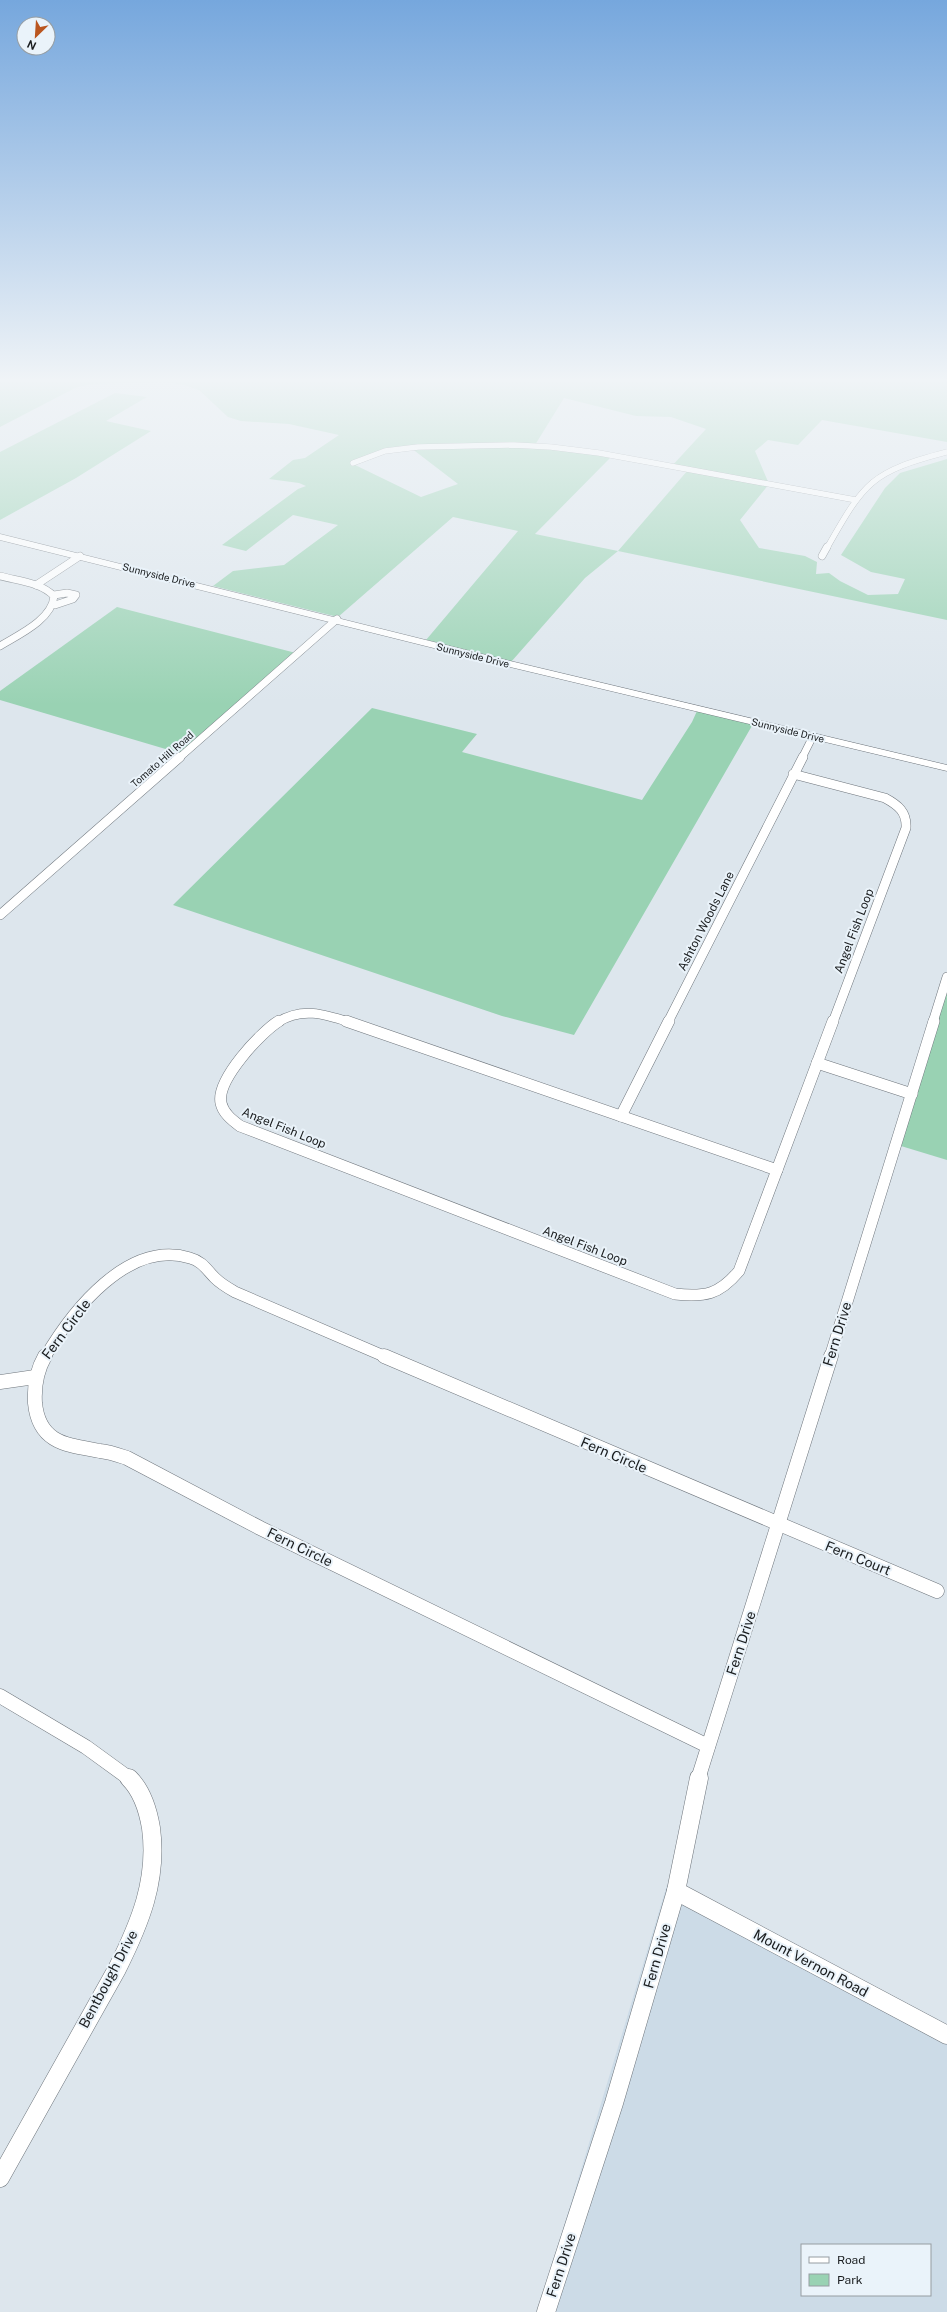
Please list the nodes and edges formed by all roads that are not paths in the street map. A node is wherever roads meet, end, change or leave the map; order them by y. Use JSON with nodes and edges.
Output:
{"nodes":[{"id":1,"x":795,"y":489,"type":"edge"},
{"id":2,"x":865,"y":489,"type":"edge"},
{"id":3,"x":856,"y":500,"type":"junction"},
{"id":4,"x":0,"y":537,"type":"edge"},
{"id":5,"x":80,"y":556,"type":"junction"},
{"id":6,"x":822,"y":556,"type":"dead end"},
{"id":7,"x":0,"y":576,"type":"edge"},
{"id":8,"x":36,"y":585,"type":"junction"},
{"id":9,"x":54,"y":595,"type":"junction"},
{"id":10,"x":54,"y":605,"type":"junction"},
{"id":11,"x":337,"y":620,"type":"junction"},
{"id":12,"x":0,"y":646,"type":"edge"},
{"id":13,"x":812,"y":736,"type":"junction"},
{"id":14,"x":947,"y":768,"type":"edge"},
{"id":15,"x":793,"y":774,"type":"junction"},
{"id":16,"x":0,"y":915,"type":"edge"},
{"id":17,"x":947,"y":977,"type":"edge"},
{"id":18,"x":817,"y":1063,"type":"junction"},
{"id":19,"x":912,"y":1094,"type":"junction"},
{"id":20,"x":621,"y":1116,"type":"junction"},
{"id":21,"x":777,"y":1170,"type":"junction"},
{"id":22,"x":35,"y":1377,"type":"junction"},
{"id":23,"x":0,"y":1382,"type":"edge"},
{"id":24,"x":778,"y":1525,"type":"junction"},
{"id":25,"x":937,"y":1590,"type":"dead end"},
{"id":26,"x":0,"y":1696,"type":"edge"},
{"id":27,"x":708,"y":1746,"type":"junction"},
{"id":28,"x":676,"y":1891,"type":"junction"},
{"id":29,"x":947,"y":2035,"type":"edge"},
{"id":30,"x":0,"y":2178,"type":"edge"},
{"id":31,"x":546,"y":2312,"type":"edge"}],
"edges":[{"from":1,"to":3,"type":"street"},
{"from":2,"to":3,"type":"street"},
{"from":3,"to":6,"type":"street"},
{"from":4,"to":5,"type":"street","name":"Sunnyside Drive"},
{"from":5,"to":8,"type":"street"},
{"from":5,"to":11,"type":"street","name":"Sunnyside Drive"},
{"from":7,"to":8,"type":"street"},
{"from":8,"to":9,"type":"street"},
{"from":9,"to":10,"type":"street"},
{"from":9,"to":10,"type":"street"},
{"from":10,"to":12,"type":"street"},
{"from":11,"to":13,"type":"street","name":"Sunnyside Drive"},
{"from":11,"to":16,"type":"street","name":"Tomato Hill Road"},
{"from":13,"to":14,"type":"street","name":"Sunnyside Drive"},
{"from":13,"to":15,"type":"street","name":"Ashton Woods Lane"},
{"from":15,"to":18,"type":"street","name":"Angel Fish Loop"},
{"from":15,"to":20,"type":"street","name":"Ashton Woods Lane"},
{"from":17,"to":19,"type":"street","name":"Fern Drive"},
{"from":18,"to":19,"type":"street"},
{"from":18,"to":21,"type":"street","name":"Angel Fish Loop"},
{"from":19,"to":24,"type":"street","name":"Fern Drive"},
{"from":20,"to":21,"type":"street","name":"Angel Fish Loop"},
{"from":20,"to":21,"type":"street","name":"Angel Fish Loop"},
{"from":22,"to":23,"type":"street"},
{"from":22,"to":24,"type":"street","name":"Fern Circle"},
{"from":22,"to":27,"type":"street","name":"Fern Circle"},
{"from":24,"to":25,"type":"street","name":"Fern Court"},
{"from":24,"to":27,"type":"street","name":"Fern Drive"},
{"from":26,"to":30,"type":"street","name":"Bentbough Drive"},
{"from":27,"to":28,"type":"street","name":"Fern Drive"},
{"from":28,"to":29,"type":"street","name":"Mount Vernon Road"},
{"from":28,"to":31,"type":"street","name":"Fern Drive"}]}
